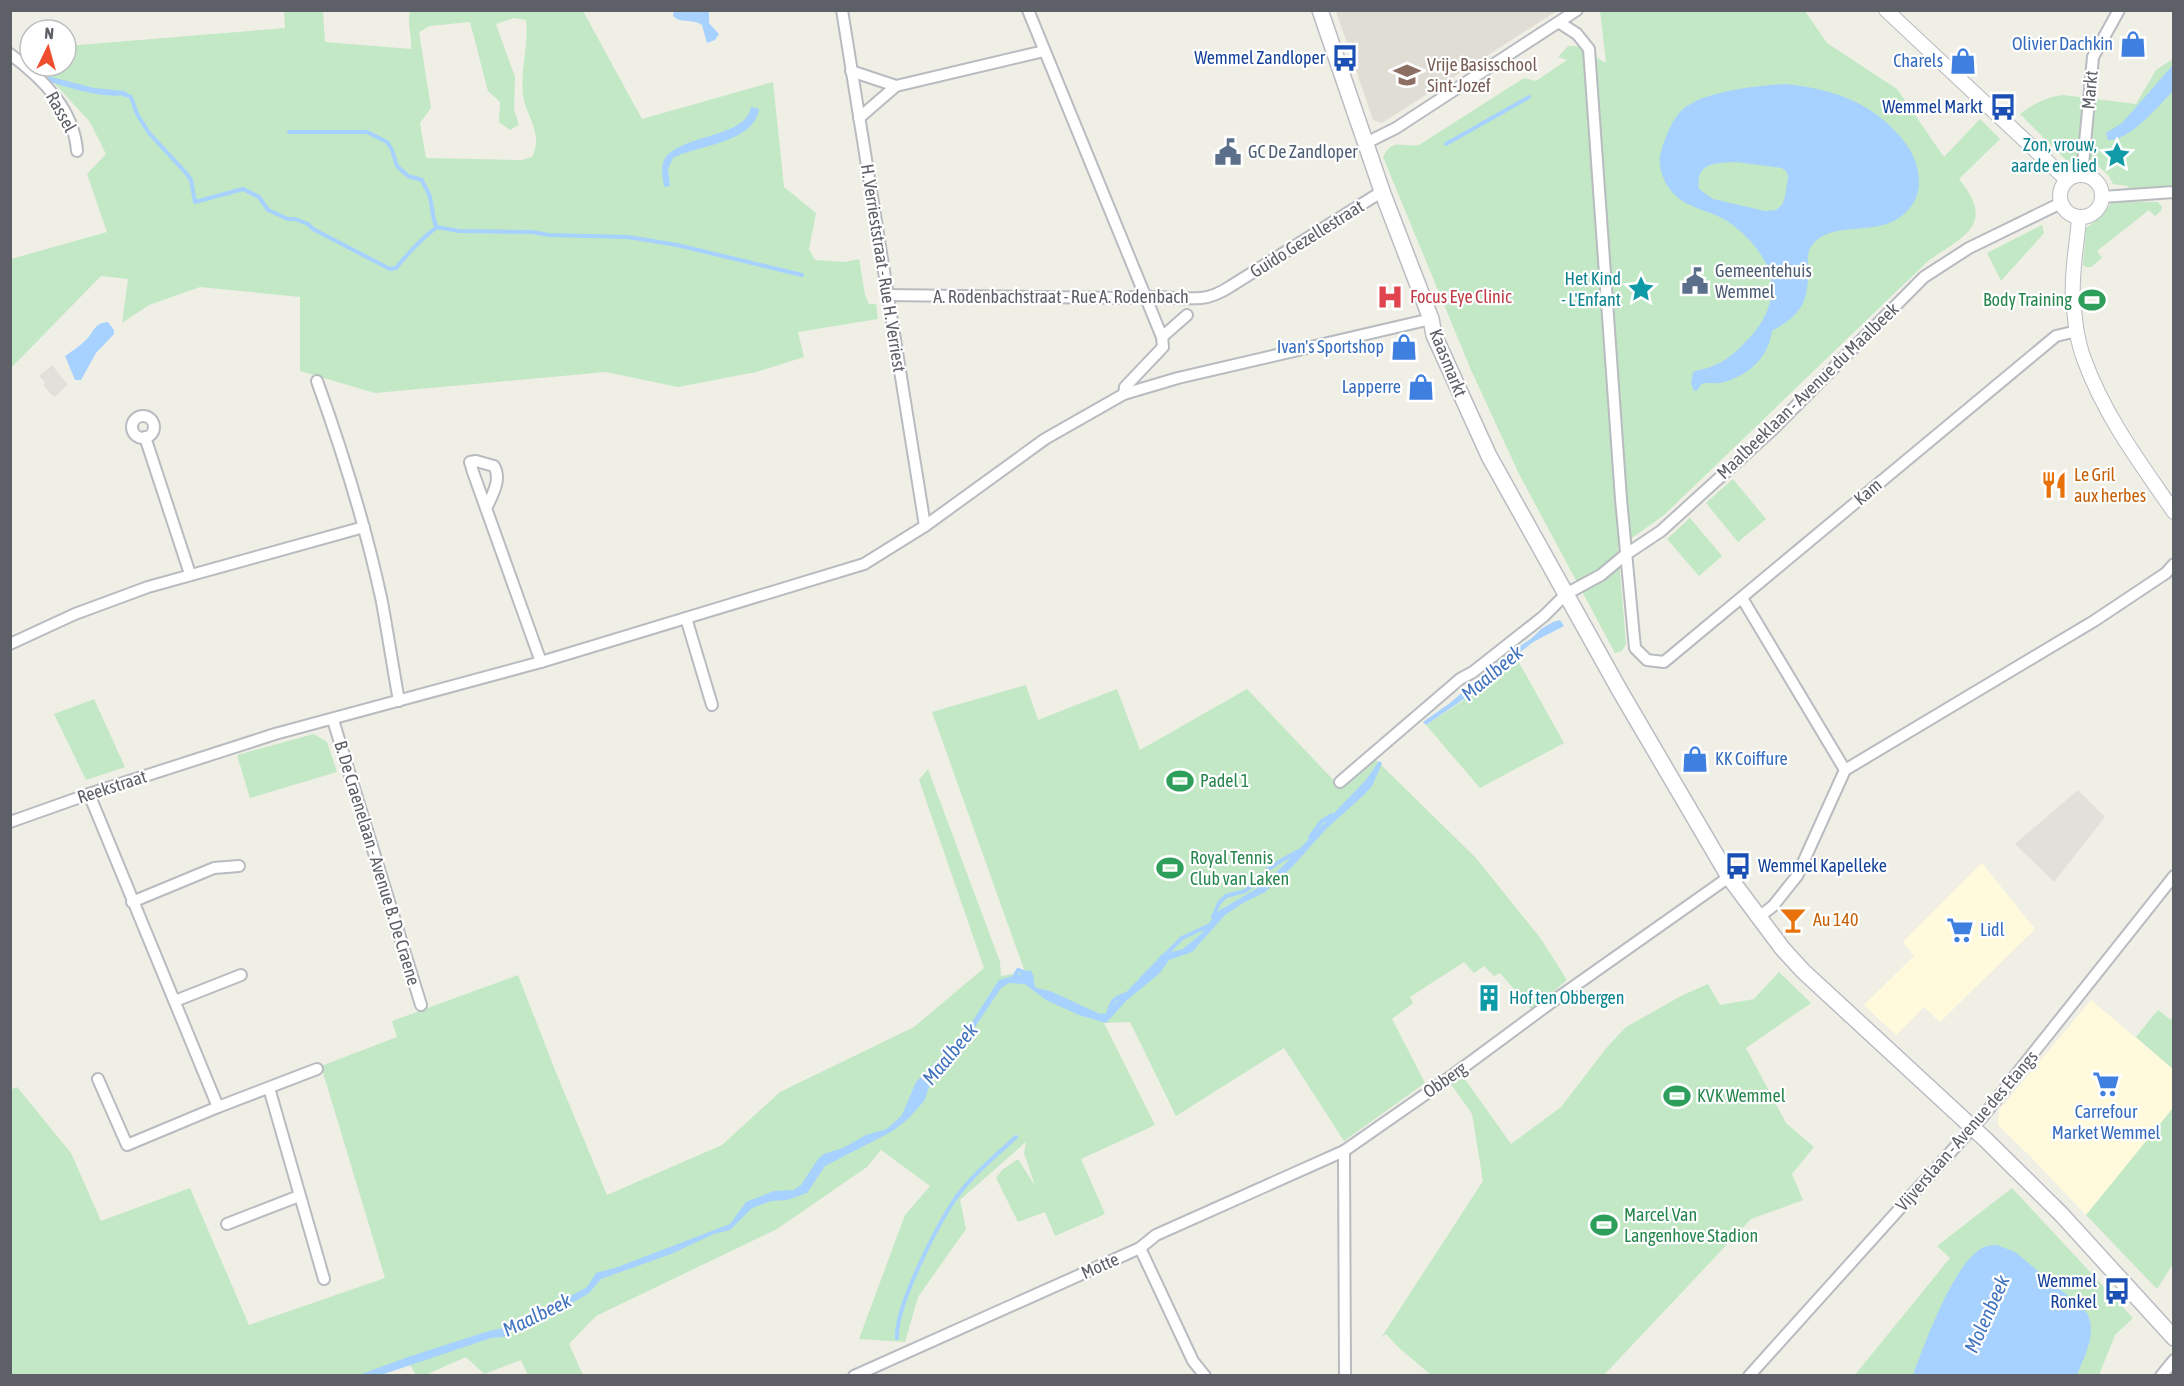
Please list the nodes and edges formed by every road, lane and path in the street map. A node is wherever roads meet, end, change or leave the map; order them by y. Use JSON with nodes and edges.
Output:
{"nodes":[{"id":1,"x":842,"y":10,"type":"edge"},
{"id":2,"x":1320,"y":10,"type":"edge"},
{"id":3,"x":1577,"y":10,"type":"edge"},
{"id":4,"x":1886,"y":10,"type":"edge"},
{"id":5,"x":2119,"y":10,"type":"edge"},
{"id":6,"x":1029,"y":11,"type":"edge"},
{"id":7,"x":1560,"y":24,"type":"junction"},
{"id":8,"x":1044,"y":51,"type":"junction"},
{"id":9,"x":10,"y":54,"type":"edge"},
{"id":10,"x":851,"y":71,"type":"junction"},
{"id":11,"x":896,"y":86,"type":"junction"},
{"id":12,"x":859,"y":117,"type":"junction"},
{"id":13,"x":1366,"y":143,"type":"junction"},
{"id":14,"x":77,"y":151,"type":"dead end"},
{"id":15,"x":2082,"y":175,"type":"junction"},
{"id":16,"x":2067,"y":180,"type":"junction"},
{"id":17,"x":2174,"y":192,"type":"edge"},
{"id":18,"x":1383,"y":194,"type":"junction"},
{"id":19,"x":2102,"y":197,"type":"junction"},
{"id":20,"x":2061,"y":203,"type":"junction"},
{"id":21,"x":2079,"y":218,"type":"junction"},
{"id":22,"x":1231,"y":286,"type":"joint"},
{"id":23,"x":887,"y":295,"type":"junction"},
{"id":24,"x":1144,"y":295,"type":"junction"},
{"id":25,"x":1186,"y":315,"type":"dead end"},
{"id":26,"x":1431,"y":319,"type":"junction"},
{"id":27,"x":2077,"y":331,"type":"junction"},
{"id":28,"x":1162,"y":337,"type":"junction"},
{"id":29,"x":317,"y":381,"type":"dead end"},
{"id":30,"x":1124,"y":394,"type":"junction"},
{"id":31,"x":145,"y":438,"type":"dead end"},
{"id":32,"x":486,"y":509,"type":"dead end"},
{"id":33,"x":2174,"y":512,"type":"edge"},
{"id":34,"x":925,"y":526,"type":"junction"},
{"id":35,"x":364,"y":528,"type":"junction"},
{"id":36,"x":1625,"y":555,"type":"junction"},
{"id":37,"x":2174,"y":564,"type":"edge"},
{"id":38,"x":190,"y":574,"type":"junction"},
{"id":39,"x":1566,"y":594,"type":"junction"},
{"id":40,"x":1742,"y":598,"type":"junction"},
{"id":41,"x":686,"y":618,"type":"junction"},
{"id":42,"x":10,"y":644,"type":"edge"},
{"id":43,"x":541,"y":662,"type":"junction"},
{"id":44,"x":399,"y":701,"type":"junction"},
{"id":45,"x":712,"y":705,"type":"dead end"},
{"id":46,"x":333,"y":720,"type":"junction"},
{"id":47,"x":1845,"y":770,"type":"junction"},
{"id":48,"x":1340,"y":782,"type":"dead end"},
{"id":49,"x":88,"y":794,"type":"junction"},
{"id":50,"x":10,"y":822,"type":"edge"},
{"id":51,"x":239,"y":866,"type":"dead end"},
{"id":52,"x":2174,"y":876,"type":"edge"},
{"id":53,"x":1729,"y":877,"type":"junction"},
{"id":54,"x":132,"y":902,"type":"junction"},
{"id":55,"x":1759,"y":917,"type":"junction"},
{"id":56,"x":241,"y":975,"type":"dead end"},
{"id":57,"x":175,"y":1001,"type":"junction"},
{"id":58,"x":421,"y":1005,"type":"dead end"},
{"id":59,"x":316,"y":1070,"type":"dead end"},
{"id":60,"x":98,"y":1079,"type":"dead end"},
{"id":61,"x":268,"y":1088,"type":"junction"},
{"id":62,"x":218,"y":1107,"type":"junction"},
{"id":63,"x":1973,"y":1128,"type":"junction"},
{"id":64,"x":1344,"y":1150,"type":"junction"},
{"id":65,"x":299,"y":1196,"type":"junction"},
{"id":66,"x":227,"y":1224,"type":"dead end"},
{"id":67,"x":1140,"y":1248,"type":"junction"},
{"id":68,"x":324,"y":1279,"type":"dead end"},
{"id":69,"x":2174,"y":1338,"type":"edge"},
{"id":70,"x":2174,"y":1360,"type":"edge"},
{"id":71,"x":854,"y":1376,"type":"edge"},
{"id":72,"x":1205,"y":1376,"type":"edge"},
{"id":73,"x":1345,"y":1376,"type":"edge"},
{"id":74,"x":1749,"y":1376,"type":"edge"},
{"id":75,"x":2161,"y":1376,"type":"edge"}],
"edges":[{"from":1,"to":10,"type":"street","name":"H. Verrieststraat - Rue H. Verriest"},
{"from":2,"to":13,"type":"main road","name":"Kaasmarkt"},
{"from":3,"to":7,"type":"street"},
{"from":4,"to":16,"type":"street"},
{"from":5,"to":15,"type":"street","name":"Markt"},
{"from":6,"to":8,"type":"street"},
{"from":7,"to":13,"type":"street"},
{"from":7,"to":36,"type":"street"},
{"from":8,"to":11,"type":"street"},
{"from":8,"to":24,"type":"street"},
{"from":9,"to":14,"type":"street","name":"Rassel"},
{"from":10,"to":11,"type":"street"},
{"from":10,"to":12,"type":"street","name":"H. Verrieststraat - Rue H. Verriest"},
{"from":11,"to":12,"type":"street"},
{"from":12,"to":23,"type":"street","name":"H. Verrieststraat - Rue H. Verriest"},
{"from":13,"to":18,"type":"main road","name":"Kaasmarkt"},
{"from":15,"to":16,"type":"street"},
{"from":15,"to":19,"type":"street"},
{"from":16,"to":20,"type":"street"},
{"from":17,"to":19,"type":"street"},
{"from":18,"to":22,"type":"street","name":"Guido Gezellestraat"},
{"from":18,"to":26,"type":"main road","name":"Kaasmarkt"},
{"from":19,"to":21,"type":"street"},
{"from":20,"to":21,"type":"street"},
{"from":20,"to":36,"type":"street","name":"Maalbeeklaan - Avenue du Maalbeek"},
{"from":21,"to":27,"type":"street"},
{"from":22,"to":24,"type":"street","name":"A. Rodenbachstraat - Rue A. Rodenbach"},
{"from":23,"to":24,"type":"street","name":"A. Rodenbachstraat - Rue A. Rodenbach"},
{"from":23,"to":34,"type":"street","name":"H. Verrieststraat - Rue H. Verriest"},
{"from":24,"to":28,"type":"street"},
{"from":25,"to":28,"type":"street"},
{"from":26,"to":30,"type":"street"},
{"from":26,"to":39,"type":"main road","name":"Kaasmarkt"},
{"from":27,"to":33,"type":"street"},
{"from":27,"to":40,"type":"street","name":"Kam"},
{"from":28,"to":30,"type":"street"},
{"from":29,"to":35,"type":"street"},
{"from":30,"to":34,"type":"street","name":"Reekstraat"},
{"from":31,"to":38,"type":"street"},
{"from":32,"to":43,"type":"street"},
{"from":34,"to":41,"type":"street","name":"Reekstraat"},
{"from":35,"to":38,"type":"street"},
{"from":35,"to":44,"type":"street"},
{"from":36,"to":39,"type":"street","name":"Maalbeeklaan - Avenue du Maalbeek"},
{"from":36,"to":40,"type":"street","name":"Kam"},
{"from":37,"to":47,"type":"street"},
{"from":38,"to":42,"type":"street"},
{"from":39,"to":48,"type":"street","name":"Maalbeeklaan - Avenue du Maalbeek"},
{"from":39,"to":53,"type":"main road","name":"Kaasmarkt"},
{"from":40,"to":47,"type":"street"},
{"from":41,"to":43,"type":"street","name":"Reekstraat"},
{"from":41,"to":45,"type":"street"},
{"from":43,"to":44,"type":"street","name":"Reekstraat"},
{"from":44,"to":46,"type":"street","name":"Reekstraat"},
{"from":46,"to":49,"type":"street","name":"Reekstraat"},
{"from":46,"to":58,"type":"street","name":"B. De Craenelaan - Avenue B. De Craene"},
{"from":47,"to":55,"type":"street"},
{"from":49,"to":50,"type":"street","name":"Reekstraat"},
{"from":49,"to":54,"type":"street"},
{"from":51,"to":54,"type":"street"},
{"from":52,"to":63,"type":"street","name":"Vijverslaan - Avenue des Etangs"},
{"from":53,"to":55,"type":"main road","name":"Kaasmarkt"},
{"from":53,"to":64,"type":"street","name":"Obberg"},
{"from":54,"to":57,"type":"street"},
{"from":55,"to":63,"type":"main road","name":"Kaasmarkt"},
{"from":56,"to":57,"type":"street"},
{"from":57,"to":62,"type":"street"},
{"from":59,"to":61,"type":"street"},
{"from":60,"to":62,"type":"street"},
{"from":61,"to":62,"type":"street"},
{"from":61,"to":65,"type":"street"},
{"from":63,"to":69,"type":"main road","name":"Kaasmarkt"},
{"from":63,"to":74,"type":"street","name":"Vijverslaan - Avenue des Etangs"},
{"from":64,"to":67,"type":"street","name":"Motte"},
{"from":64,"to":73,"type":"street"},
{"from":65,"to":66,"type":"street"},
{"from":65,"to":68,"type":"street"},
{"from":67,"to":71,"type":"street","name":"Motte"},
{"from":67,"to":72,"type":"street"},
{"from":70,"to":75,"type":"street"}]}
